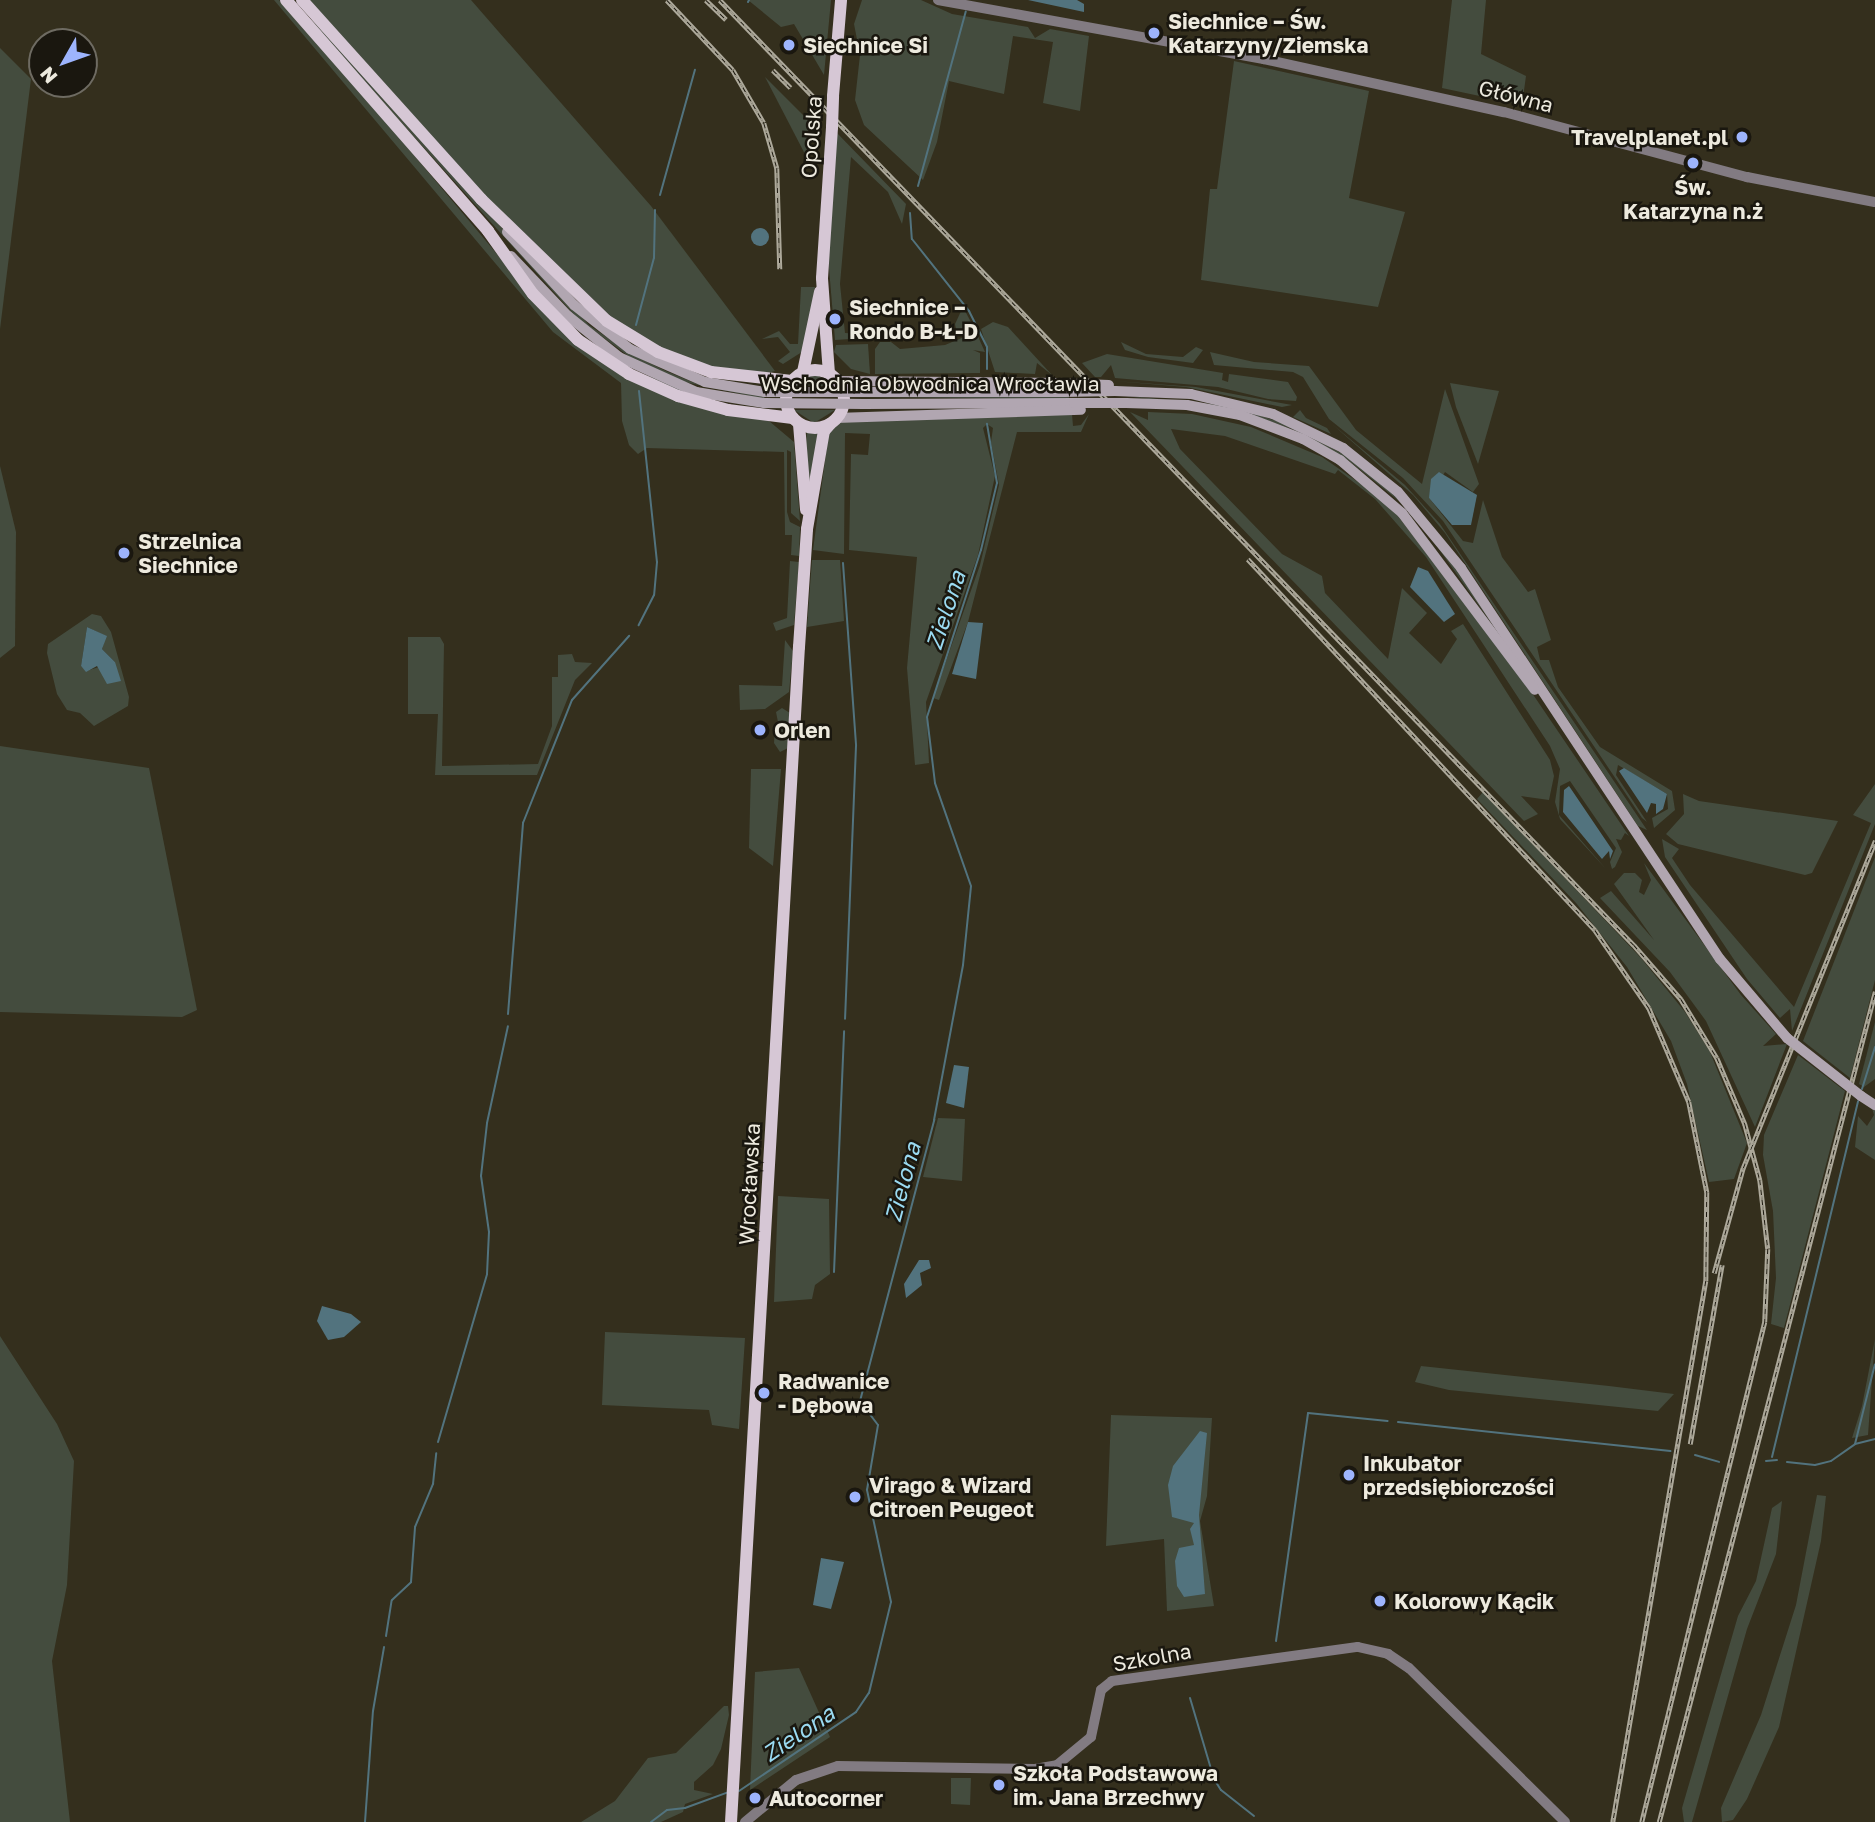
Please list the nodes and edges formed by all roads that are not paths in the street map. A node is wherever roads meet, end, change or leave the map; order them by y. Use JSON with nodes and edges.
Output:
{"nodes":[{"id":1,"x":285,"y":0,"type":"edge"},
{"id":2,"x":302,"y":0,"type":"edge"},
{"id":3,"x":841,"y":0,"type":"edge"},
{"id":4,"x":938,"y":0,"type":"edge"},
{"id":5,"x":481,"y":199,"type":"junction"},
{"id":6,"x":1875,"y":202,"type":"edge"},
{"id":7,"x":488,"y":231,"type":"junction"},
{"id":8,"x":822,"y":278,"type":"junction"},
{"id":9,"x":803,"y":372,"type":"junction"},
{"id":10,"x":834,"y":377,"type":"junction"},
{"id":11,"x":792,"y":381,"type":"junction"},
{"id":12,"x":1112,"y":388,"type":"junction"},
{"id":13,"x":765,"y":397,"type":"junction"},
{"id":14,"x":864,"y":398,"type":"junction"},
{"id":15,"x":1078,"y":406,"type":"junction"},
{"id":16,"x":796,"y":421,"type":"junction"},
{"id":17,"x":833,"y":421,"type":"junction"},
{"id":18,"x":807,"y":528,"type":"junction"},
{"id":19,"x":1584,"y":757,"type":"junction"},
{"id":20,"x":1875,"y":1105,"type":"edge"},
{"id":21,"x":731,"y":1822,"type":"edge"},
{"id":22,"x":746,"y":1822,"type":"edge"},
{"id":23,"x":1565,"y":1822,"type":"edge"}],
"edges":[{"from":1,"to":7,"type":"main road","name":"Wschodnia Obwodnica Wrocławia"},
{"from":2,"to":5,"type":"main road","name":"Wschodnia Obwodnica Wrocławia"},
{"from":3,"to":8,"type":"main road","name":"Opolska","bridge":true},
{"from":4,"to":6,"type":"street","name":"Główna"},
{"from":5,"to":11,"type":"main road"},
{"from":5,"to":13,"type":"main road","name":"Wschodnia Obwodnica Wrocławia"},
{"from":7,"to":13,"type":"main road","name":"Wschodnia Obwodnica Wrocławia"},
{"from":7,"to":16,"type":"main road"},
{"from":8,"to":9,"type":"main road","name":"Opolska"},
{"from":8,"to":10,"type":"main road","name":"Opolska"},
{"from":9,"to":10,"type":"main road"},
{"from":9,"to":11,"type":"main road"},
{"from":10,"to":12,"type":"main road","bridge":true},
{"from":10,"to":17,"type":"main road"},
{"from":11,"to":16,"type":"main road"},
{"from":12,"to":14,"type":"main road","name":"Wschodnia Obwodnica Wrocławia","bridge":true},
{"from":12,"to":19,"type":"main road","name":"Wschodnia Obwodnica Wrocławia"},
{"from":13,"to":14,"type":"main road","name":"Wschodnia Obwodnica Wrocławia","bridge":true},
{"from":14,"to":15,"type":"main road","name":"Wschodnia Obwodnica Wrocławia"},
{"from":15,"to":17,"type":"main road"},
{"from":15,"to":19,"type":"main road","name":"Wschodnia Obwodnica Wrocławia","bridge":true},
{"from":16,"to":17,"type":"main road"},
{"from":16,"to":18,"type":"main road"},
{"from":17,"to":18,"type":"main road"},
{"from":18,"to":21,"type":"main road","name":"Wrocławska"},
{"from":19,"to":20,"type":"main road","name":"Wschodnia Obwodnica Wrocławia","bridge":true},
{"from":22,"to":23,"type":"street","name":"Szkolna"}]}
